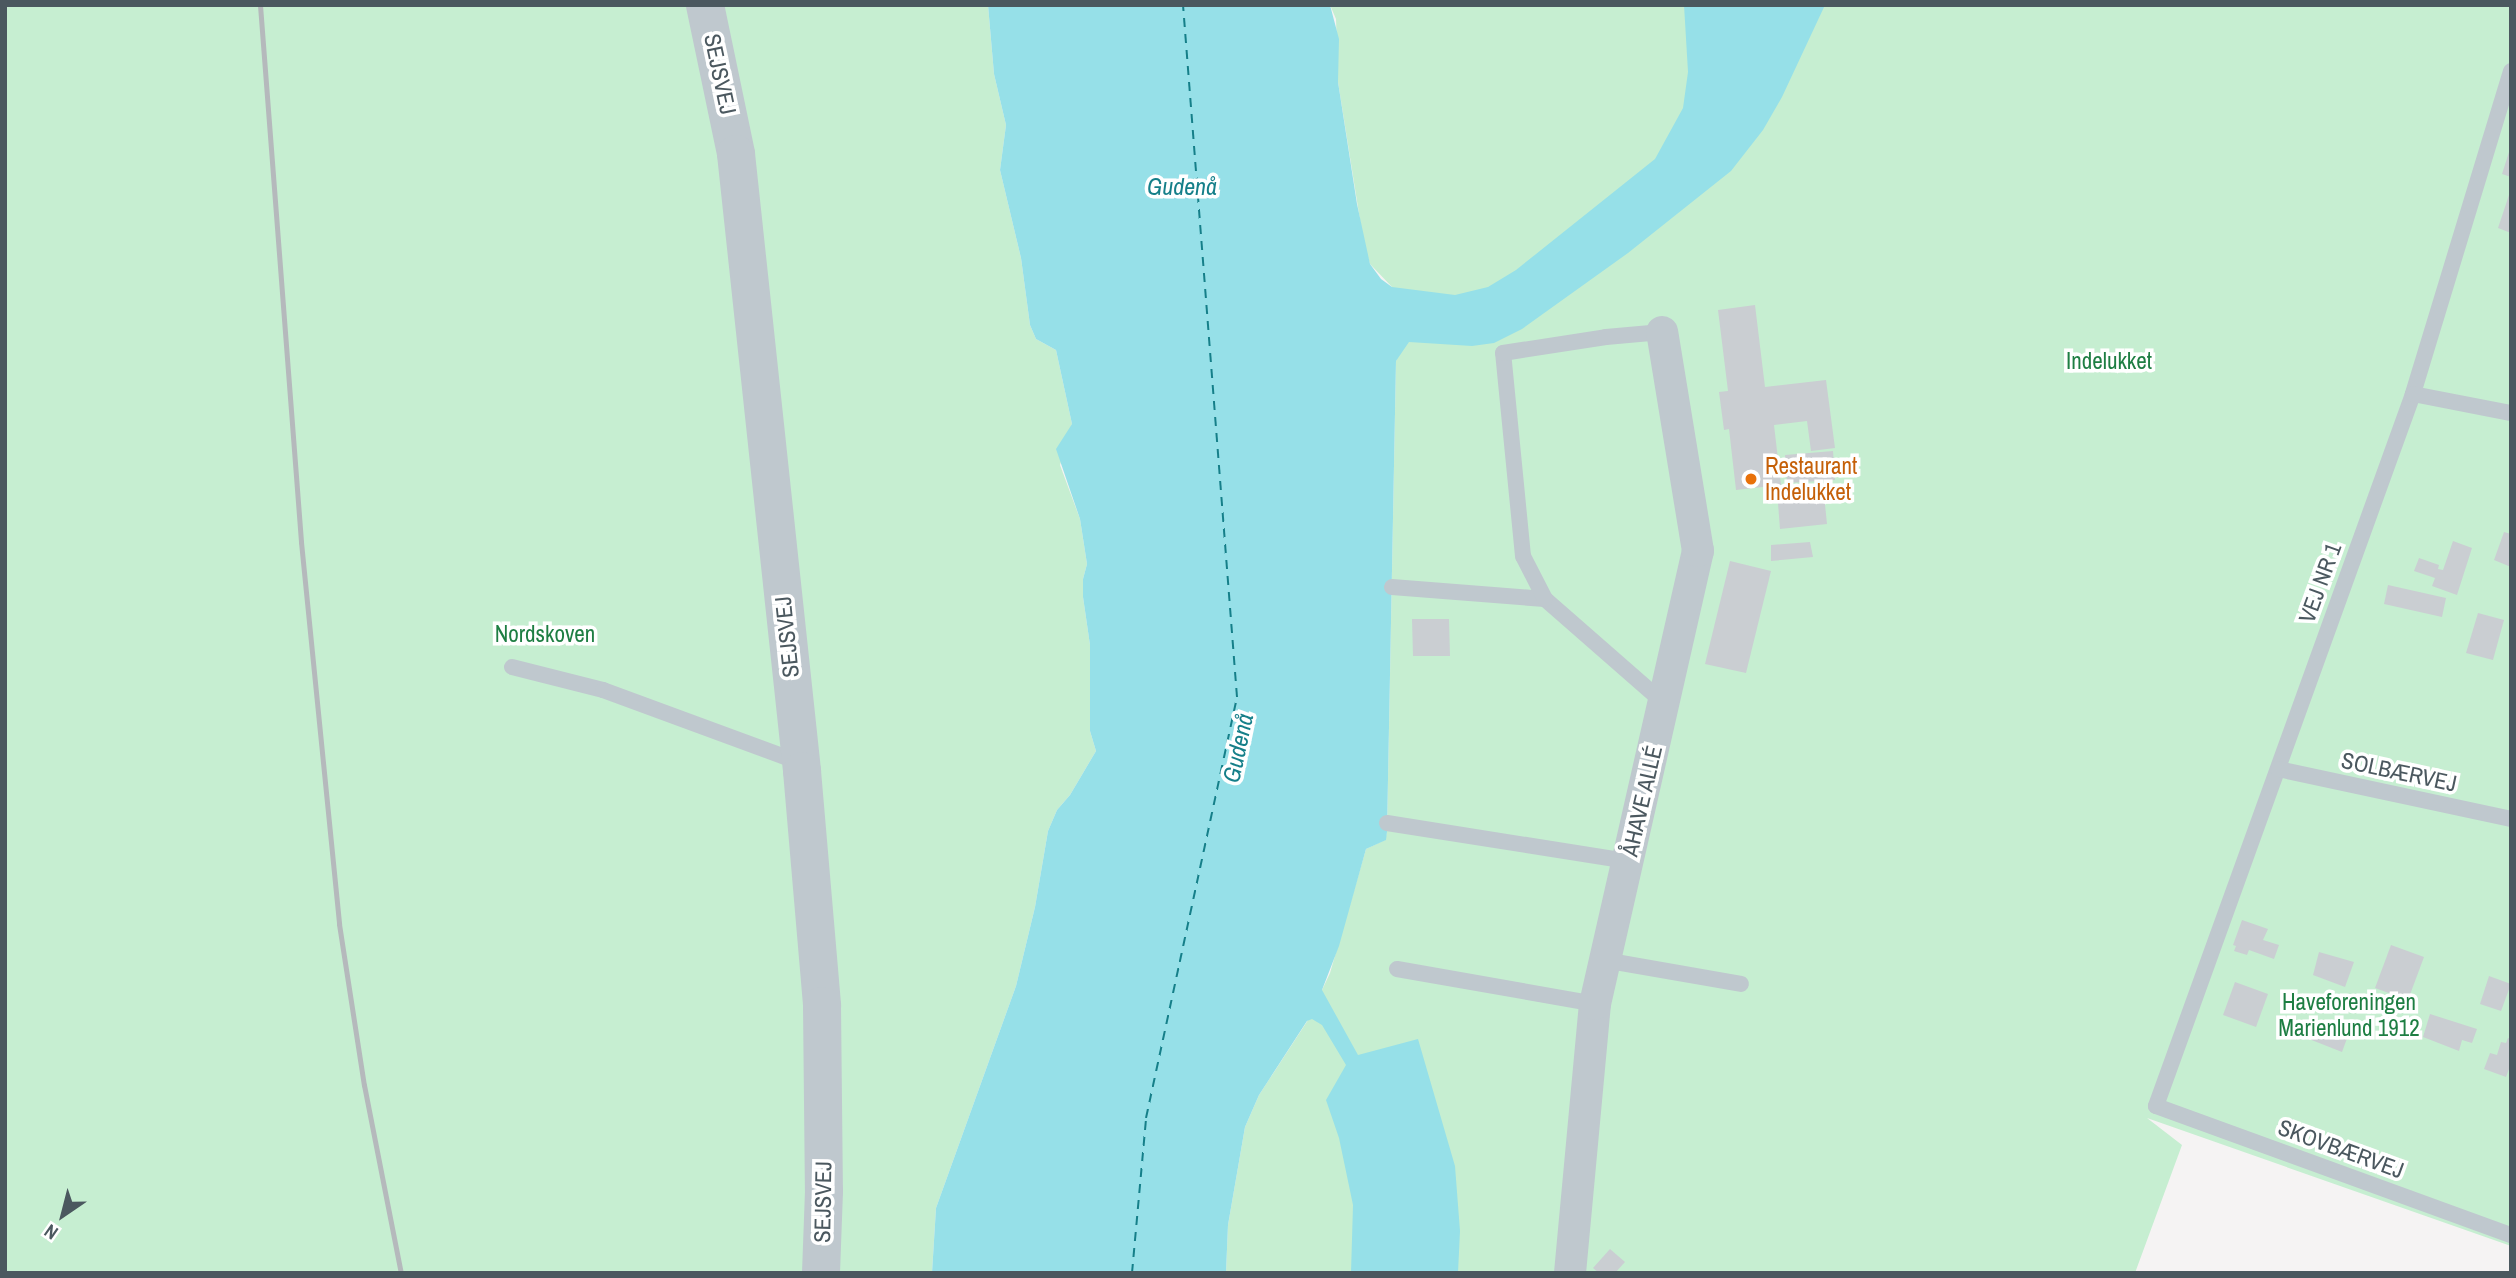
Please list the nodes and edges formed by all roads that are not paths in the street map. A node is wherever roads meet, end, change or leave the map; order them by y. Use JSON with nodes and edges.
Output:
{"nodes":[{"id":1,"x":705,"y":5,"type":"edge"},
{"id":2,"x":2511,"y":71,"type":"edge"},
{"id":3,"x":1662,"y":332,"type":"joint"},
{"id":4,"x":2413,"y":394,"type":"junction"},
{"id":5,"x":2511,"y":413,"type":"edge"},
{"id":6,"x":1392,"y":587,"type":"dead end"},
{"id":7,"x":1545,"y":598,"type":"junction"},
{"id":8,"x":512,"y":667,"type":"dead end"},
{"id":9,"x":1664,"y":703,"type":"junction"},
{"id":10,"x":801,"y":763,"type":"junction"},
{"id":11,"x":2278,"y":769,"type":"junction"},
{"id":12,"x":2511,"y":819,"type":"edge"},
{"id":13,"x":1387,"y":824,"type":"dead end"},
{"id":14,"x":1628,"y":861,"type":"junction"},
{"id":15,"x":1604,"y":960,"type":"junction"},
{"id":16,"x":1397,"y":970,"type":"dead end"},
{"id":17,"x":1741,"y":984,"type":"dead end"},
{"id":18,"x":1595,"y":1003,"type":"junction"},
{"id":19,"x":2156,"y":1106,"type":"joint"},
{"id":20,"x":2511,"y":1235,"type":"edge"},
{"id":21,"x":821,"y":1273,"type":"edge"},
{"id":22,"x":1570,"y":1273,"type":"edge"}],
"edges":[{"from":1,"to":10,"type":"street","name":"SEJSVEJ"},
{"from":2,"to":4,"type":"lane","name":"VEJ NR 1"},
{"from":3,"to":7,"type":"lane"},
{"from":3,"to":9,"type":"street","name":"ÅHAVE ALLÉ"},
{"from":4,"to":5,"type":"lane"},
{"from":4,"to":11,"type":"lane","name":"VEJ NR 1"},
{"from":6,"to":7,"type":"lane"},
{"from":7,"to":9,"type":"lane"},
{"from":8,"to":10,"type":"lane"},
{"from":9,"to":14,"type":"street","name":"ÅHAVE ALLÉ"},
{"from":10,"to":21,"type":"street","name":"SEJSVEJ"},
{"from":11,"to":12,"type":"lane","name":"SOLBÆRVEJ"},
{"from":11,"to":19,"type":"lane","name":"VEJ NR 1"},
{"from":13,"to":14,"type":"lane"},
{"from":14,"to":15,"type":"street","name":"ÅHAVE ALLÉ"},
{"from":15,"to":17,"type":"lane"},
{"from":15,"to":18,"type":"street","name":"ÅHAVE ALLÉ"},
{"from":16,"to":18,"type":"lane"},
{"from":18,"to":22,"type":"street","name":"ÅHAVE ALLÉ"},
{"from":19,"to":20,"type":"lane","name":"SKOVBÆRVEJ"}]}
